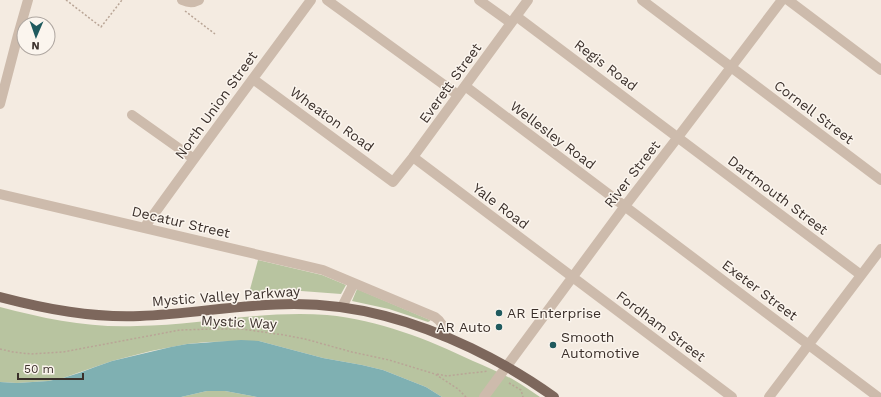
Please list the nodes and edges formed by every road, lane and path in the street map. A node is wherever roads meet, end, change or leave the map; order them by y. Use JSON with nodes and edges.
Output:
{"nodes":[{"id":1,"x":28,"y":0,"type":"edge"},
{"id":2,"x":66,"y":0,"type":"edge"},
{"id":3,"x":122,"y":0,"type":"edge"},
{"id":4,"x":199,"y":0,"type":"edge"},
{"id":5,"x":311,"y":0,"type":"edge"},
{"id":6,"x":327,"y":0,"type":"edge"},
{"id":7,"x":479,"y":0,"type":"edge"},
{"id":8,"x":528,"y":0,"type":"edge"},
{"id":9,"x":642,"y":0,"type":"edge"},
{"id":10,"x":782,"y":0,"type":"edge"},
{"id":11,"x":788,"y":0,"type":"edge"},
{"id":12,"x":183,"y":5,"type":"edge"},
{"id":13,"x":514,"y":20,"type":"junction"},
{"id":14,"x":215,"y":34,"type":"dead end"},
{"id":15,"x":731,"y":67,"type":"junction"},
{"id":16,"x":881,"y":70,"type":"edge"},
{"id":17,"x":253,"y":79,"type":"junction"},
{"id":18,"x":465,"y":86,"type":"junction"},
{"id":19,"x":458,"y":95,"type":"junction"},
{"id":20,"x":0,"y":104,"type":"edge"},
{"id":21,"x":132,"y":115,"type":"dead end"},
{"id":22,"x":678,"y":137,"type":"junction"},
{"id":23,"x":413,"y":157,"type":"junction"},
{"id":24,"x":194,"y":159,"type":"junction"},
{"id":25,"x":881,"y":180,"type":"edge"},
{"id":26,"x":393,"y":182,"type":"joint"},
{"id":27,"x":0,"y":194,"type":"edge"},
{"id":28,"x":625,"y":206,"type":"junction"},
{"id":29,"x":144,"y":228,"type":"junction"},
{"id":30,"x":881,"y":249,"type":"edge"},
{"id":31,"x":861,"y":274,"type":"junction"},
{"id":32,"x":573,"y":276,"type":"junction"},
{"id":33,"x":354,"y":283,"type":"junction"},
{"id":34,"x":0,"y":297,"type":"edge"},
{"id":35,"x":342,"y":307,"type":"junction"},
{"id":36,"x":444,"y":336,"type":"junction"},
{"id":37,"x":809,"y":344,"type":"junction"},
{"id":38,"x":0,"y":349,"type":"edge"},
{"id":39,"x":506,"y":366,"type":"junction"},
{"id":40,"x":488,"y":371,"type":"dead end"},
{"id":41,"x":435,"y":374,"type":"junction"},
{"id":42,"x":509,"y":382,"type":"dead end"},
{"id":43,"x":466,"y":397,"type":"edge"},
{"id":44,"x":484,"y":397,"type":"edge"},
{"id":45,"x":522,"y":397,"type":"edge"},
{"id":46,"x":554,"y":397,"type":"edge"},
{"id":47,"x":732,"y":397,"type":"edge"},
{"id":48,"x":769,"y":397,"type":"edge"},
{"id":49,"x":878,"y":397,"type":"edge"}],
"edges":[{"from":1,"to":20,"type":"street"},
{"from":2,"to":3,"type":"path"},
{"from":4,"to":12,"type":"street"},
{"from":5,"to":17,"type":"street","name":"North Union Street"},
{"from":6,"to":19,"type":"street"},
{"from":7,"to":13,"type":"street","name":"Regis Road"},
{"from":8,"to":13,"type":"street","name":"Everett Street"},
{"from":9,"to":15,"type":"street","name":"Cornell Street"},
{"from":10,"to":15,"type":"street","name":"River Street"},
{"from":11,"to":16,"type":"street"},
{"from":12,"to":14,"type":"path"},
{"from":13,"to":18,"type":"street","name":"Everett Street"},
{"from":13,"to":22,"type":"street","name":"Regis Road"},
{"from":15,"to":22,"type":"street","name":"River Street"},
{"from":15,"to":25,"type":"street","name":"Cornell Street"},
{"from":17,"to":24,"type":"street","name":"North Union Street"},
{"from":17,"to":26,"type":"street","name":"Wheaton Road"},
{"from":18,"to":19,"type":"street","name":"Everett Street"},
{"from":18,"to":28,"type":"street","name":"Wellesley Road"},
{"from":19,"to":23,"type":"street","name":"Everett Street"},
{"from":21,"to":24,"type":"street"},
{"from":22,"to":28,"type":"street","name":"River Street"},
{"from":22,"to":31,"type":"street","name":"Dartmouth Street"},
{"from":23,"to":26,"type":"street","name":"Everett Street"},
{"from":23,"to":32,"type":"street","name":"Yale Road"},
{"from":24,"to":29,"type":"street","name":"North Union Street"},
{"from":27,"to":29,"type":"street","name":"Decatur Street"},
{"from":28,"to":32,"type":"street","name":"River Street"},
{"from":28,"to":37,"type":"street","name":"Exeter Street"},
{"from":29,"to":33,"type":"street","name":"Decatur Street"},
{"from":30,"to":31,"type":"street"},
{"from":31,"to":37,"type":"street"},
{"from":32,"to":39,"type":"street","name":"River Street"},
{"from":32,"to":47,"type":"street","name":"Fordham Street"},
{"from":33,"to":35,"type":"street"},
{"from":33,"to":36,"type":"street","name":"Decatur Street"},
{"from":34,"to":35,"type":"main road","name":"Mystic Valley Parkway"},
{"from":35,"to":36,"type":"main road","name":"Mystic Valley Parkway"},
{"from":36,"to":39,"type":"main road","name":"Mystic Valley Parkway"},
{"from":37,"to":48,"type":"street"},
{"from":37,"to":49,"type":"street","name":"Exeter Street"},
{"from":38,"to":41,"type":"path","name":"Mystic Way"},
{"from":39,"to":44,"type":"street","name":"River Street"},
{"from":39,"to":46,"type":"main road","name":"Mystic Valley Parkway"},
{"from":40,"to":41,"type":"path"},
{"from":41,"to":43,"type":"path","name":"Mystic Way"},
{"from":42,"to":45,"type":"path"}]}
